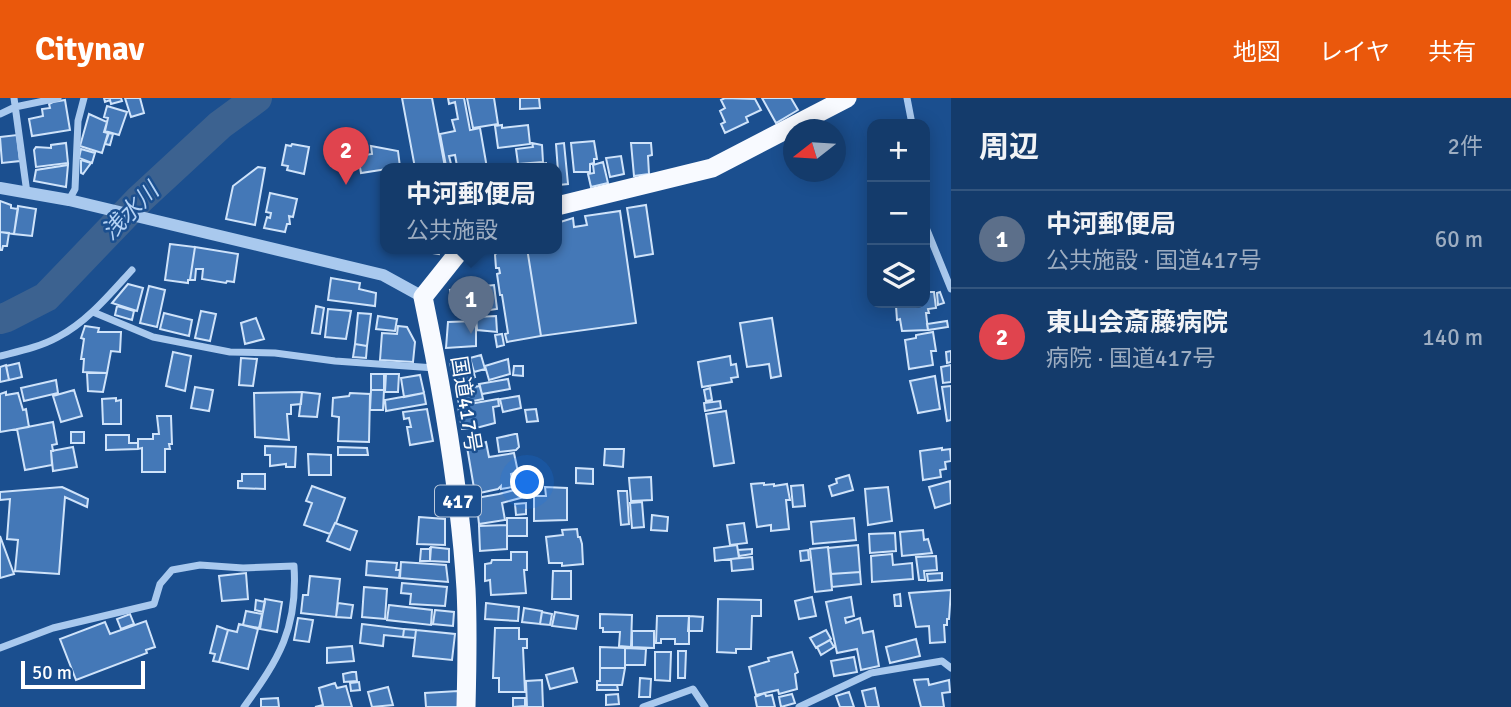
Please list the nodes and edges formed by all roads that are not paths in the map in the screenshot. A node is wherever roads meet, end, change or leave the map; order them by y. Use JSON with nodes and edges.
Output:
{"nodes":[{"id":1,"x":13,"y":98,"type":"edge"},
{"id":2,"x":58,"y":98,"type":"edge"},
{"id":3,"x":84,"y":98,"type":"edge"},
{"id":4,"x":847,"y":98,"type":"edge"},
{"id":5,"x":907,"y":98,"type":"edge"},
{"id":6,"x":15,"y":107,"type":"junction"},
{"id":7,"x":0,"y":114,"type":"edge"},
{"id":8,"x":911,"y":119,"type":"edge"},
{"id":9,"x":0,"y":188,"type":"edge"},
{"id":10,"x":27,"y":193,"type":"junction"},
{"id":11,"x":72,"y":201,"type":"junction"},
{"id":12,"x":562,"y":205,"type":"edge"},
{"id":13,"x":930,"y":237,"type":"edge"},
{"id":14,"x":457,"y":254,"type":"edge"},
{"id":15,"x":132,"y":270,"type":"dead end"},
{"id":16,"x":951,"y":289,"type":"edge"},
{"id":17,"x":423,"y":297,"type":"junction"},
{"id":18,"x":93,"y":312,"type":"junction"},
{"id":19,"x":0,"y":356,"type":"edge"},
{"id":20,"x":438,"y":368,"type":"junction"},
{"id":21,"x":0,"y":648,"type":"edge"},
{"id":22,"x":951,"y":668,"type":"edge"},
{"id":23,"x":244,"y":707,"type":"edge"},
{"id":24,"x":466,"y":707,"type":"edge"},
{"id":25,"x":643,"y":707,"type":"edge"},
{"id":26,"x":705,"y":707,"type":"edge"},
{"id":27,"x":799,"y":707,"type":"edge"}],
"edges":[{"from":1,"to":6,"type":"street"},
{"from":2,"to":6,"type":"street"},
{"from":3,"to":11,"type":"street"},
{"from":4,"to":12,"type":"highway"},
{"from":5,"to":8,"type":"street"},
{"from":6,"to":7,"type":"street"},
{"from":6,"to":10,"type":"street"},
{"from":9,"to":10,"type":"street"},
{"from":10,"to":11,"type":"street"},
{"from":11,"to":17,"type":"street"},
{"from":13,"to":16,"type":"street"},
{"from":14,"to":17,"type":"highway"},
{"from":15,"to":18,"type":"street"},
{"from":17,"to":20,"type":"highway","name":"国道417号","number":"417"},
{"from":18,"to":19,"type":"street"},
{"from":18,"to":20,"type":"street"},
{"from":20,"to":24,"type":"highway","name":"国道417号","number":"417"},
{"from":21,"to":23,"type":"street"},
{"from":22,"to":27,"type":"street"},
{"from":25,"to":26,"type":"street"}]}
